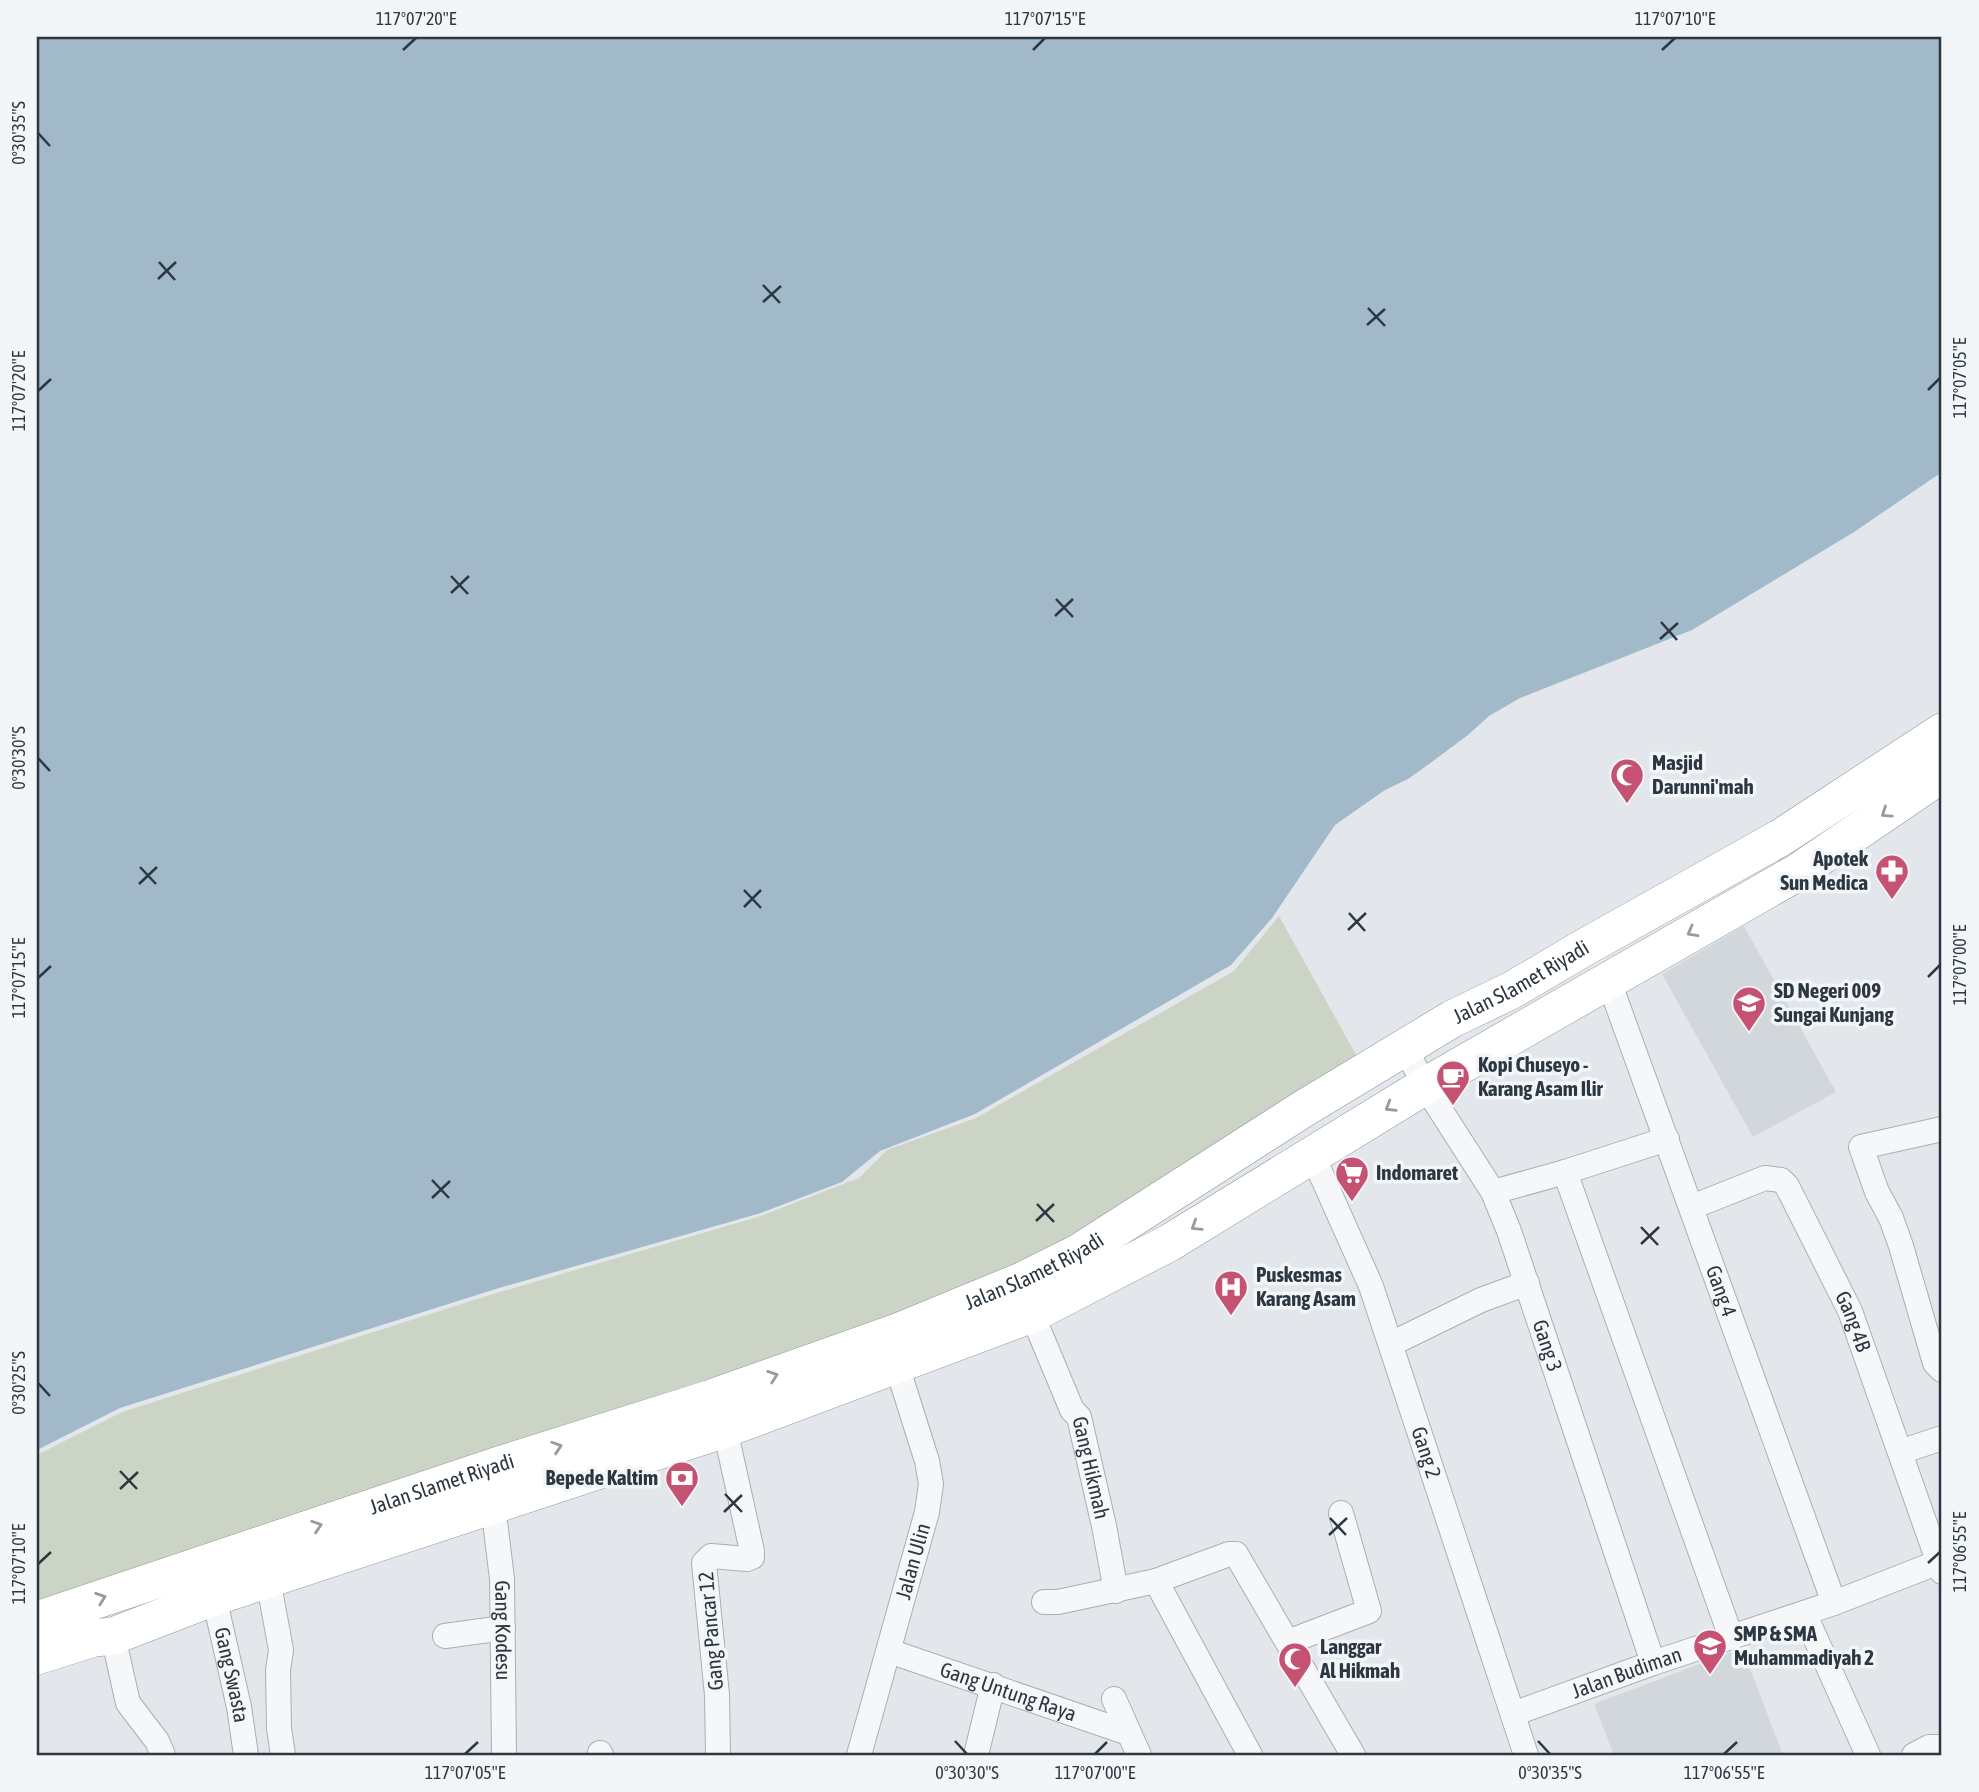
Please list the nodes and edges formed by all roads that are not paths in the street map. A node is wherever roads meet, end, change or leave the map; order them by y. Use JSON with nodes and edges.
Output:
{"nodes":[{"id":1,"x":1942,"y":732,"type":"edge"},
{"id":2,"x":1942,"y":774,"type":"edge"},
{"id":3,"x":1608,"y":979,"type":"junction"},
{"id":4,"x":1452,"y":1020,"type":"junction"},
{"id":5,"x":1405,"y":1048,"type":"junction"},
{"id":6,"x":1470,"y":1060,"type":"junction"},
{"id":7,"x":1425,"y":1086,"type":"junction"},
{"id":8,"x":1942,"y":1129,"type":"edge"},
{"id":9,"x":1667,"y":1139,"type":"junction"},
{"id":10,"x":1312,"y":1154,"type":"junction"},
{"id":11,"x":1565,"y":1172,"type":"junction"},
{"id":12,"x":1493,"y":1192,"type":"junction"},
{"id":13,"x":1692,"y":1207,"type":"junction"},
{"id":14,"x":1527,"y":1283,"type":"junction"},
{"id":15,"x":1032,"y":1314,"type":"junction"},
{"id":16,"x":1391,"y":1344,"type":"junction"},
{"id":17,"x":898,"y":1366,"type":"junction"},
{"id":18,"x":1942,"y":1370,"type":"edge"},
{"id":19,"x":725,"y":1429,"type":"junction"},
{"id":20,"x":648,"y":1436,"type":"junction"},
{"id":21,"x":1942,"y":1438,"type":"edge"},
{"id":22,"x":1900,"y":1452,"type":"junction"},
{"id":23,"x":493,"y":1505,"type":"junction"},
{"id":24,"x":1341,"y":1513,"type":"dead end"},
{"id":25,"x":1941,"y":1567,"type":"edge"},
{"id":26,"x":268,"y":1579,"type":"junction"},
{"id":27,"x":1156,"y":1581,"type":"junction"},
{"id":28,"x":1116,"y":1591,"type":"junction"},
{"id":29,"x":214,"y":1597,"type":"junction"},
{"id":30,"x":1044,"y":1602,"type":"dead end"},
{"id":31,"x":1834,"y":1603,"type":"junction"},
{"id":32,"x":1804,"y":1613,"type":"junction"},
{"id":33,"x":37,"y":1620,"type":"edge"},
{"id":34,"x":503,"y":1628,"type":"junction"},
{"id":35,"x":113,"y":1636,"type":"junction"},
{"id":36,"x":445,"y":1636,"type":"dead end"},
{"id":37,"x":1731,"y":1637,"type":"junction"},
{"id":38,"x":1288,"y":1642,"type":"junction"},
{"id":39,"x":889,"y":1651,"type":"junction"},
{"id":40,"x":37,"y":1656,"type":"edge"},
{"id":41,"x":1653,"y":1662,"type":"junction"},
{"id":42,"x":993,"y":1685,"type":"junction"},
{"id":43,"x":1114,"y":1699,"type":"dead end"},
{"id":44,"x":1513,"y":1714,"type":"junction"},
{"id":45,"x":1128,"y":1733,"type":"junction"},
{"id":46,"x":1942,"y":1747,"type":"edge"},
{"id":47,"x":163,"y":1755,"type":"edge"},
{"id":48,"x":246,"y":1755,"type":"edge"},
{"id":49,"x":283,"y":1755,"type":"edge"},
{"id":50,"x":504,"y":1755,"type":"edge"},
{"id":51,"x":718,"y":1755,"type":"edge"},
{"id":52,"x":859,"y":1755,"type":"edge"},
{"id":53,"x":976,"y":1755,"type":"edge"},
{"id":54,"x":1139,"y":1755,"type":"edge"},
{"id":55,"x":1250,"y":1755,"type":"edge"},
{"id":56,"x":1353,"y":1755,"type":"edge"},
{"id":57,"x":1526,"y":1755,"type":"edge"},
{"id":58,"x":1868,"y":1755,"type":"edge"},
{"id":59,"x":1914,"y":1755,"type":"edge"}],
"edges":[{"from":1,"to":4,"type":"highway","name":"Jalan Slamet Riyadi"},
{"from":2,"to":3,"type":"highway","name":"Jalan Slamet Riyadi","one_way":true},
{"from":3,"to":6,"type":"highway","name":"Jalan Slamet Riyadi"},
{"from":3,"to":9,"type":"street","name":"Gang 4"},
{"from":4,"to":5,"type":"highway","name":"Jalan Slamet Riyadi"},
{"from":4,"to":6,"type":"highway"},
{"from":5,"to":7,"type":"street","name":"Gang 3"},
{"from":20,"to":5,"type":"highway","name":"Jalan Slamet Riyadi","one_way":true},
{"from":6,"to":7,"type":"highway","name":"Jalan Slamet Riyadi"},
{"from":7,"to":10,"type":"highway","name":"Jalan Slamet Riyadi","one_way":true},
{"from":7,"to":12,"type":"street","name":"Gang 3"},
{"from":8,"to":18,"type":"street"},
{"from":9,"to":11,"type":"street"},
{"from":9,"to":13,"type":"street","name":"Gang 4"},
{"from":10,"to":15,"type":"highway","name":"Jalan Slamet Riyadi","one_way":true},
{"from":10,"to":16,"type":"street","name":"Gang 2"},
{"from":11,"to":12,"type":"street"},
{"from":11,"to":37,"type":"street"},
{"from":12,"to":14,"type":"street","name":"Gang 3"},
{"from":13,"to":22,"type":"street","name":"Gang 4B"},
{"from":13,"to":31,"type":"street","name":"Gang 4"},
{"from":14,"to":16,"type":"street"},
{"from":14,"to":41,"type":"street","name":"Gang 3"},
{"from":15,"to":17,"type":"highway","name":"Jalan Slamet Riyadi"},
{"from":15,"to":28,"type":"street","name":"Gang Hikmah"},
{"from":16,"to":44,"type":"street","name":"Gang 2"},
{"from":17,"to":19,"type":"highway","name":"Jalan Slamet Riyadi"},
{"from":17,"to":39,"type":"street","name":"Jalan Ulin"},
{"from":19,"to":20,"type":"highway","name":"Jalan Slamet Riyadi"},
{"from":19,"to":51,"type":"street","name":"Gang Pancar 12"},
{"from":20,"to":23,"type":"highway","name":"Jalan Slamet Riyadi"},
{"from":33,"to":20,"type":"highway","name":"Jalan Slamet Riyadi","one_way":true},
{"from":21,"to":22,"type":"street"},
{"from":22,"to":25,"type":"street","name":"Gang 4B"},
{"from":23,"to":26,"type":"highway","name":"Jalan Slamet Riyadi"},
{"from":23,"to":34,"type":"street","name":"Gang Kodesu"},
{"from":24,"to":38,"type":"street"},
{"from":25,"to":31,"type":"street","name":"Jalan Budiman"},
{"from":26,"to":29,"type":"highway","name":"Jalan Slamet Riyadi"},
{"from":26,"to":49,"type":"street"},
{"from":27,"to":28,"type":"street"},
{"from":27,"to":38,"type":"street"},
{"from":27,"to":55,"type":"street"},
{"from":28,"to":30,"type":"street"},
{"from":29,"to":35,"type":"highway","name":"Jalan Slamet Riyadi"},
{"from":29,"to":48,"type":"street","name":"Gang Swasta"},
{"from":31,"to":32,"type":"street","name":"Jalan Budiman"},
{"from":32,"to":37,"type":"street","name":"Jalan Budiman"},
{"from":32,"to":58,"type":"street"},
{"from":34,"to":36,"type":"street"},
{"from":34,"to":50,"type":"street","name":"Gang Kodesu"},
{"from":35,"to":40,"type":"highway","name":"Jalan Slamet Riyadi"},
{"from":35,"to":47,"type":"street"},
{"from":37,"to":41,"type":"street","name":"Jalan Budiman"},
{"from":38,"to":56,"type":"street"},
{"from":39,"to":42,"type":"street","name":"Gang Untung Raya"},
{"from":39,"to":52,"type":"street","name":"Jalan Ulin"},
{"from":41,"to":44,"type":"street","name":"Jalan Budiman"},
{"from":42,"to":45,"type":"street","name":"Gang Untung Raya"},
{"from":42,"to":53,"type":"street"},
{"from":43,"to":45,"type":"street"},
{"from":44,"to":57,"type":"street","name":"Gang 2"},
{"from":45,"to":54,"type":"street"},
{"from":46,"to":59,"type":"street"}]}
